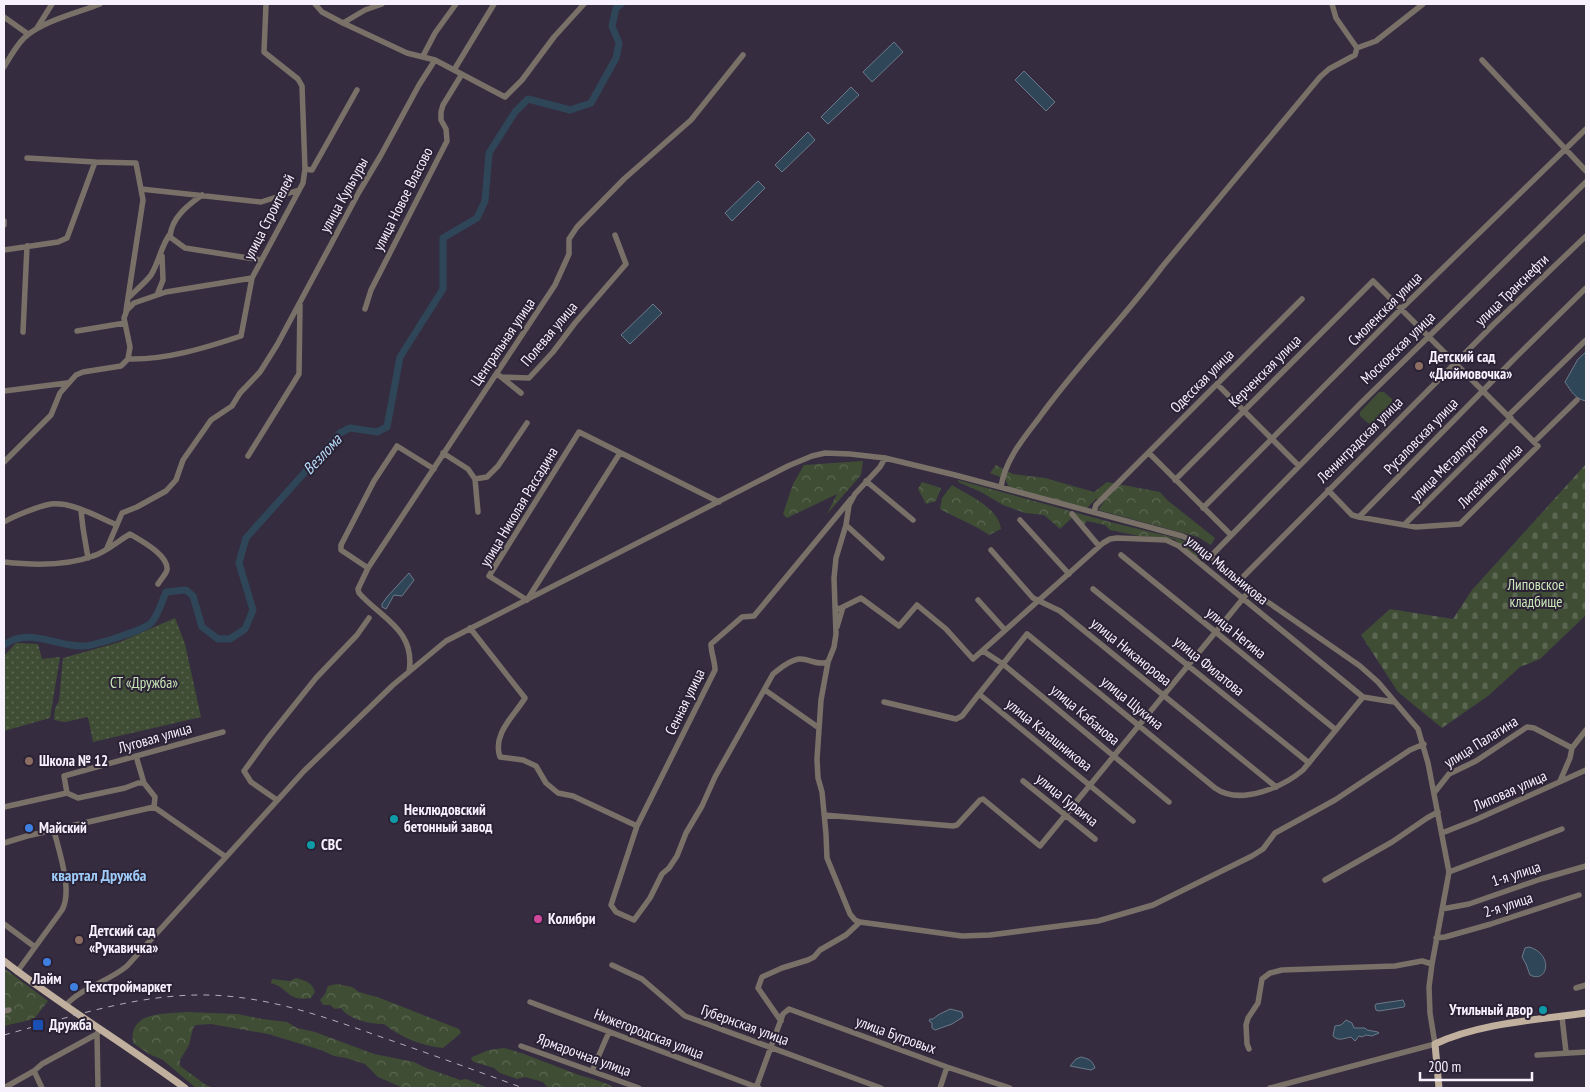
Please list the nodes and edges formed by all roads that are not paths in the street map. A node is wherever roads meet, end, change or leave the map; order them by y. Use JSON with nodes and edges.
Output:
{"nodes":[{"id":1,"x":52,"y":4,"type":"edge"},
{"id":2,"x":100,"y":4,"type":"edge"},
{"id":3,"x":266,"y":4,"type":"edge"},
{"id":4,"x":315,"y":4,"type":"edge"},
{"id":5,"x":382,"y":4,"type":"edge"},
{"id":6,"x":456,"y":4,"type":"edge"},
{"id":7,"x":494,"y":4,"type":"edge"},
{"id":8,"x":584,"y":4,"type":"edge"},
{"id":9,"x":1332,"y":4,"type":"edge"},
{"id":10,"x":1423,"y":4,"type":"edge"},
{"id":11,"x":4,"y":17,"type":"edge"},
{"id":12,"x":343,"y":23,"type":"junction"},
{"id":13,"x":37,"y":28,"type":"junction"},
{"id":14,"x":28,"y":34,"type":"junction"},
{"id":15,"x":1357,"y":48,"type":"junction"},
{"id":16,"x":744,"y":55,"type":"dead end"},
{"id":17,"x":423,"y":56,"type":"junction"},
{"id":18,"x":435,"y":60,"type":"junction"},
{"id":19,"x":1482,"y":60,"type":"dead end"},
{"id":20,"x":4,"y":67,"type":"edge"},
{"id":21,"x":454,"y":70,"type":"junction"},
{"id":22,"x":462,"y":74,"type":"junction"},
{"id":23,"x":357,"y":90,"type":"dead end"},
{"id":24,"x":1586,"y":129,"type":"edge"},
{"id":25,"x":1565,"y":150,"type":"junction"},
{"id":26,"x":27,"y":158,"type":"dead end"},
{"id":27,"x":95,"y":162,"type":"junction"},
{"id":28,"x":305,"y":169,"type":"junction"},
{"id":29,"x":1586,"y":170,"type":"edge"},
{"id":30,"x":1586,"y":182,"type":"edge"},
{"id":31,"x":141,"y":189,"type":"junction"},
{"id":32,"x":299,"y":190,"type":"junction"},
{"id":33,"x":202,"y":195,"type":"junction"},
{"id":34,"x":170,"y":234,"type":"junction"},
{"id":35,"x":615,"y":235,"type":"dead end"},
{"id":36,"x":1586,"y":236,"type":"edge"},
{"id":37,"x":27,"y":246,"type":"junction"},
{"id":38,"x":4,"y":250,"type":"edge"},
{"id":39,"x":162,"y":252,"type":"junction"},
{"id":40,"x":261,"y":260,"type":"junction"},
{"id":41,"x":252,"y":278,"type":"junction"},
{"id":42,"x":1586,"y":288,"type":"edge"},
{"id":43,"x":157,"y":295,"type":"junction"},
{"id":44,"x":128,"y":298,"type":"junction"},
{"id":45,"x":1302,"y":299,"type":"dead end"},
{"id":46,"x":300,"y":302,"type":"junction"},
{"id":47,"x":365,"y":309,"type":"dead end"},
{"id":48,"x":1401,"y":309,"type":"junction"},
{"id":49,"x":126,"y":313,"type":"junction"},
{"id":50,"x":125,"y":323,"type":"junction"},
{"id":51,"x":78,"y":331,"type":"dead end"},
{"id":52,"x":23,"y":332,"type":"dead end"},
{"id":53,"x":1428,"y":337,"type":"junction"},
{"id":54,"x":1586,"y":340,"type":"edge"},
{"id":55,"x":128,"y":358,"type":"junction"},
{"id":56,"x":1455,"y":363,"type":"junction"},
{"id":57,"x":498,"y":376,"type":"junction"},
{"id":58,"x":68,"y":383,"type":"junction"},
{"id":59,"x":1217,"y":384,"type":"junction"},
{"id":60,"x":1483,"y":390,"type":"junction"},
{"id":61,"x":4,"y":391,"type":"edge"},
{"id":62,"x":521,"y":393,"type":"dead end"},
{"id":63,"x":1577,"y":400,"type":"dead end"},
{"id":64,"x":1243,"y":411,"type":"junction"},
{"id":65,"x":1509,"y":417,"type":"junction"},
{"id":66,"x":527,"y":424,"type":"dead end"},
{"id":67,"x":1271,"y":439,"type":"junction"},
{"id":68,"x":1536,"y":444,"type":"junction"},
{"id":69,"x":443,"y":453,"type":"junction"},
{"id":70,"x":620,"y":453,"type":"junction"},
{"id":71,"x":1148,"y":453,"type":"junction"},
{"id":72,"x":248,"y":456,"type":"dead end"},
{"id":73,"x":885,"y":458,"type":"junction"},
{"id":74,"x":4,"y":462,"type":"edge"},
{"id":75,"x":1299,"y":466,"type":"junction"},
{"id":76,"x":434,"y":469,"type":"junction"},
{"id":77,"x":475,"y":479,"type":"junction"},
{"id":78,"x":1175,"y":480,"type":"junction"},
{"id":79,"x":866,"y":481,"type":"junction"},
{"id":80,"x":1001,"y":487,"type":"junction"},
{"id":81,"x":1328,"y":490,"type":"junction"},
{"id":82,"x":851,"y":499,"type":"junction"},
{"id":83,"x":720,"y":502,"type":"junction"},
{"id":84,"x":1203,"y":508,"type":"junction"},
{"id":85,"x":81,"y":511,"type":"junction"},
{"id":86,"x":478,"y":512,"type":"dead end"},
{"id":87,"x":1094,"y":512,"type":"junction"},
{"id":88,"x":1072,"y":514,"type":"dead end"},
{"id":89,"x":1358,"y":517,"type":"junction"},
{"id":90,"x":913,"y":520,"type":"dead end"},
{"id":91,"x":1020,"y":520,"type":"dead end"},
{"id":92,"x":4,"y":522,"type":"edge"},
{"id":93,"x":1405,"y":524,"type":"junction"},
{"id":94,"x":846,"y":526,"type":"junction"},
{"id":95,"x":116,"y":528,"type":"junction"},
{"id":96,"x":1231,"y":535,"type":"junction"},
{"id":97,"x":121,"y":539,"type":"junction"},
{"id":98,"x":1099,"y":546,"type":"junction"},
{"id":99,"x":107,"y":548,"type":"junction"},
{"id":100,"x":991,"y":550,"type":"dead end"},
{"id":101,"x":1121,"y":555,"type":"dead end"},
{"id":102,"x":1211,"y":556,"type":"junction"},
{"id":103,"x":88,"y":558,"type":"junction"},
{"id":104,"x":882,"y":558,"type":"dead end"},
{"id":105,"x":4,"y":562,"type":"edge"},
{"id":106,"x":368,"y":568,"type":"junction"},
{"id":107,"x":1069,"y":574,"type":"junction"},
{"id":108,"x":1239,"y":581,"type":"junction"},
{"id":109,"x":158,"y":584,"type":"dead end"},
{"id":110,"x":1093,"y":588,"type":"dead end"},
{"id":111,"x":1250,"y":590,"type":"junction"},
{"id":112,"x":1242,"y":599,"type":"junction"},
{"id":113,"x":978,"y":600,"type":"dead end"},
{"id":114,"x":1037,"y":601,"type":"junction"},
{"id":115,"x":835,"y":607,"type":"junction"},
{"id":116,"x":843,"y":607,"type":"junction"},
{"id":117,"x":369,"y":618,"type":"dead end"},
{"id":118,"x":470,"y":628,"type":"junction"},
{"id":119,"x":1005,"y":630,"type":"junction"},
{"id":120,"x":1215,"y":632,"type":"junction"},
{"id":121,"x":836,"y":634,"type":"junction"},
{"id":122,"x":982,"y":651,"type":"junction"},
{"id":123,"x":828,"y":662,"type":"junction"},
{"id":124,"x":1003,"y":664,"type":"junction"},
{"id":125,"x":1188,"y":665,"type":"junction"},
{"id":126,"x":409,"y":672,"type":"junction"},
{"id":127,"x":765,"y":690,"type":"junction"},
{"id":128,"x":979,"y":694,"type":"junction"},
{"id":129,"x":1163,"y":695,"type":"junction"},
{"id":130,"x":1386,"y":697,"type":"junction"},
{"id":131,"x":1363,"y":698,"type":"junction"},
{"id":132,"x":884,"y":702,"type":"dead end"},
{"id":133,"x":1139,"y":725,"type":"junction"},
{"id":134,"x":819,"y":728,"type":"junction"},
{"id":135,"x":1336,"y":730,"type":"junction"},
{"id":136,"x":1586,"y":730,"type":"edge"},
{"id":137,"x":223,"y":732,"type":"dead end"},
{"id":138,"x":1424,"y":744,"type":"junction"},
{"id":139,"x":1572,"y":748,"type":"junction"},
{"id":140,"x":136,"y":756,"type":"junction"},
{"id":141,"x":1114,"y":756,"type":"junction"},
{"id":142,"x":1309,"y":763,"type":"junction"},
{"id":143,"x":1586,"y":770,"type":"edge"},
{"id":144,"x":1023,"y":781,"type":"dead end"},
{"id":145,"x":1560,"y":781,"type":"junction"},
{"id":146,"x":144,"y":784,"type":"junction"},
{"id":147,"x":1090,"y":785,"type":"junction"},
{"id":148,"x":1276,"y":787,"type":"junction"},
{"id":149,"x":67,"y":792,"type":"junction"},
{"id":150,"x":1434,"y":793,"type":"junction"},
{"id":151,"x":277,"y":800,"type":"junction"},
{"id":152,"x":1169,"y":802,"type":"dead end"},
{"id":153,"x":4,"y":807,"type":"edge"},
{"id":154,"x":154,"y":807,"type":"junction"},
{"id":155,"x":1436,"y":814,"type":"junction"},
{"id":156,"x":824,"y":815,"type":"junction"},
{"id":157,"x":1066,"y":815,"type":"junction"},
{"id":158,"x":1133,"y":821,"type":"dead end"},
{"id":159,"x":637,"y":826,"type":"junction"},
{"id":160,"x":1562,"y":829,"type":"dead end"},
{"id":161,"x":54,"y":830,"type":"junction"},
{"id":162,"x":1442,"y":833,"type":"junction"},
{"id":163,"x":1095,"y":840,"type":"dead end"},
{"id":164,"x":4,"y":843,"type":"edge"},
{"id":165,"x":226,"y":857,"type":"junction"},
{"id":166,"x":1586,"y":866,"type":"edge"},
{"id":167,"x":1449,"y":872,"type":"junction"},
{"id":168,"x":1326,"y":880,"type":"dead end"},
{"id":169,"x":1579,"y":895,"type":"dead end"},
{"id":170,"x":1442,"y":909,"type":"junction"},
{"id":171,"x":860,"y":922,"type":"junction"},
{"id":172,"x":4,"y":924,"type":"edge"},
{"id":173,"x":1436,"y":938,"type":"junction"},
{"id":174,"x":35,"y":947,"type":"junction"},
{"id":175,"x":4,"y":961,"type":"edge"},
{"id":176,"x":1432,"y":964,"type":"junction"},
{"id":177,"x":612,"y":965,"type":"dead end"},
{"id":178,"x":17,"y":972,"type":"junction"},
{"id":179,"x":1586,"y":985,"type":"edge"},
{"id":180,"x":1576,"y":988,"type":"dead end"},
{"id":181,"x":530,"y":1002,"type":"dead end"},
{"id":182,"x":65,"y":1006,"type":"junction"},
{"id":183,"x":1586,"y":1014,"type":"edge"},
{"id":184,"x":1562,"y":1017,"type":"junction"},
{"id":185,"x":781,"y":1021,"type":"junction"},
{"id":186,"x":99,"y":1032,"type":"junction"},
{"id":187,"x":609,"y":1032,"type":"junction"},
{"id":188,"x":1435,"y":1044,"type":"junction"},
{"id":189,"x":521,"y":1046,"type":"dead end"},
{"id":190,"x":771,"y":1048,"type":"junction"},
{"id":191,"x":1249,"y":1049,"type":"dead end"},
{"id":192,"x":1566,"y":1052,"type":"junction"},
{"id":193,"x":1586,"y":1052,"type":"edge"},
{"id":194,"x":1537,"y":1055,"type":"dead end"},
{"id":195,"x":947,"y":1067,"type":"junction"},
{"id":196,"x":34,"y":1071,"type":"junction"},
{"id":197,"x":592,"y":1071,"type":"junction"},
{"id":198,"x":172,"y":1079,"type":"junction"},
{"id":199,"x":4,"y":1088,"type":"edge"},
{"id":200,"x":42,"y":1088,"type":"edge"},
{"id":201,"x":98,"y":1088,"type":"edge"},
{"id":202,"x":181,"y":1088,"type":"edge"},
{"id":203,"x":185,"y":1088,"type":"edge"},
{"id":204,"x":639,"y":1088,"type":"edge"},
{"id":205,"x":757,"y":1088,"type":"edge"},
{"id":206,"x":881,"y":1088,"type":"edge"},
{"id":207,"x":940,"y":1088,"type":"edge"},
{"id":208,"x":1010,"y":1088,"type":"edge"},
{"id":209,"x":1270,"y":1088,"type":"edge"},
{"id":210,"x":1439,"y":1088,"type":"edge"}],
"edges":[{"from":1,"to":13,"type":"street"},
{"from":2,"to":13,"type":"street"},
{"from":3,"to":28,"type":"street","name":"улица Строителей"},
{"from":4,"to":12,"type":"street"},
{"from":5,"to":12,"type":"street"},
{"from":6,"to":17,"type":"street"},
{"from":7,"to":21,"type":"street"},
{"from":8,"to":22,"type":"street"},
{"from":9,"to":15,"type":"street"},
{"from":10,"to":15,"type":"street"},
{"from":11,"to":14,"type":"street"},
{"from":12,"to":17,"type":"street"},
{"from":13,"to":14,"type":"street"},
{"from":14,"to":20,"type":"street"},
{"from":15,"to":80,"type":"street"},
{"from":16,"to":57,"type":"street","name":"Центральная улица"},
{"from":17,"to":18,"type":"street"},
{"from":18,"to":21,"type":"street"},
{"from":18,"to":46,"type":"street","name":"улица Культуры"},
{"from":19,"to":25,"type":"street"},
{"from":21,"to":22,"type":"street"},
{"from":22,"to":47,"type":"street","name":"улица Новое Власово"},
{"from":23,"to":28,"type":"street"},
{"from":24,"to":25,"type":"street","name":"Смоленская улица"},
{"from":25,"to":29,"type":"street"},
{"from":25,"to":48,"type":"street","name":"Смоленская улица"},
{"from":26,"to":27,"type":"street"},
{"from":27,"to":31,"type":"street"},
{"from":27,"to":37,"type":"street"},
{"from":28,"to":32,"type":"street","name":"улица Строителей"},
{"from":30,"to":53,"type":"street","name":"Московская улица"},
{"from":31,"to":33,"type":"street"},
{"from":31,"to":44,"type":"street"},
{"from":32,"to":33,"type":"street"},
{"from":32,"to":40,"type":"street","name":"улица Строителей"},
{"from":33,"to":34,"type":"street"},
{"from":34,"to":39,"type":"street"},
{"from":34,"to":40,"type":"street"},
{"from":35,"to":57,"type":"street","name":"Полевая улица"},
{"from":36,"to":56,"type":"street","name":"улица Транснефти"},
{"from":37,"to":38,"type":"street"},
{"from":37,"to":52,"type":"street"},
{"from":39,"to":43,"type":"street"},
{"from":39,"to":44,"type":"street"},
{"from":40,"to":41,"type":"street","name":"улица Строителей"},
{"from":41,"to":43,"type":"street"},
{"from":41,"to":55,"type":"street","name":"улица Строителей"},
{"from":42,"to":60,"type":"street","name":"Русаловская улица"},
{"from":43,"to":49,"type":"street"},
{"from":44,"to":49,"type":"street"},
{"from":45,"to":59,"type":"street","name":"Одесская улица"},
{"from":46,"to":72,"type":"street"},
{"from":46,"to":95,"type":"street","name":"улица Культуры"},
{"from":48,"to":53,"type":"street"},
{"from":48,"to":64,"type":"street","name":"Керченская улица"},
{"from":48,"to":67,"type":"street","name":"Смоленская улица"},
{"from":49,"to":50,"type":"street"},
{"from":50,"to":51,"type":"street"},
{"from":50,"to":55,"type":"street"},
{"from":53,"to":56,"type":"street"},
{"from":53,"to":75,"type":"street","name":"Московская улица"},
{"from":54,"to":65,"type":"street","name":"улица Металлургов"},
{"from":55,"to":58,"type":"street"},
{"from":56,"to":60,"type":"street"},
{"from":56,"to":81,"type":"street","name":"Ленинградская улица"},
{"from":57,"to":62,"type":"street"},
{"from":57,"to":69,"type":"street","name":"Центральная улица"},
{"from":58,"to":61,"type":"street"},
{"from":58,"to":74,"type":"street"},
{"from":59,"to":64,"type":"street"},
{"from":59,"to":71,"type":"street","name":"Одесская улица"},
{"from":60,"to":65,"type":"street"},
{"from":60,"to":89,"type":"street","name":"Русаловская улица"},
{"from":63,"to":68,"type":"street","name":"Литейная улица"},
{"from":64,"to":67,"type":"street"},
{"from":64,"to":78,"type":"street","name":"Керченская улица"},
{"from":65,"to":68,"type":"street"},
{"from":65,"to":93,"type":"street","name":"улица Металлургов"},
{"from":66,"to":77,"type":"street"},
{"from":67,"to":75,"type":"street"},
{"from":67,"to":84,"type":"street","name":"Смоленская улица"},
{"from":68,"to":93,"type":"street","name":"Литейная улица"},
{"from":69,"to":76,"type":"street","name":"Центральная улица"},
{"from":69,"to":77,"type":"street"},
{"from":70,"to":70,"type":"street","name":"улица Николая Рассадина"},
{"from":70,"to":83,"type":"street","name":"улица Николая Рассадина"},
{"from":71,"to":78,"type":"street"},
{"from":71,"to":87,"type":"street","name":"Одесская улица"},
{"from":73,"to":79,"type":"street"},
{"from":73,"to":80,"type":"street"},
{"from":73,"to":83,"type":"street"},
{"from":75,"to":96,"type":"street","name":"Московская улица"},
{"from":76,"to":106,"type":"street","name":"Центральная улица"},
{"from":76,"to":106,"type":"street"},
{"from":77,"to":86,"type":"street"},
{"from":78,"to":84,"type":"street"},
{"from":79,"to":82,"type":"street"},
{"from":79,"to":90,"type":"street"},
{"from":80,"to":87,"type":"street"},
{"from":81,"to":89,"type":"street"},
{"from":81,"to":108,"type":"street","name":"Ленинградская улица"},
{"from":82,"to":94,"type":"street"},
{"from":82,"to":159,"type":"street","name":"Сенная улица"},
{"from":83,"to":118,"type":"street"},
{"from":84,"to":96,"type":"street"},
{"from":85,"to":92,"type":"street"},
{"from":85,"to":95,"type":"street"},
{"from":85,"to":103,"type":"street"},
{"from":87,"to":102,"type":"street"},
{"from":88,"to":98,"type":"street"},
{"from":89,"to":93,"type":"street"},
{"from":91,"to":107,"type":"street"},
{"from":94,"to":104,"type":"street"},
{"from":94,"to":115,"type":"street"},
{"from":95,"to":97,"type":"street"},
{"from":95,"to":99,"type":"street","name":"улица Культуры"},
{"from":96,"to":102,"type":"street","name":"Московская улица"},
{"from":97,"to":99,"type":"street"},
{"from":97,"to":109,"type":"street"},
{"from":98,"to":107,"type":"street","name":"улица Мыльникова"},
{"from":98,"to":112,"type":"street","name":"улица Мыльникова"},
{"from":99,"to":103,"type":"street"},
{"from":100,"to":114,"type":"street","name":"улица Никанорова"},
{"from":101,"to":120,"type":"street","name":"улица Негина"},
{"from":102,"to":108,"type":"street"},
{"from":103,"to":105,"type":"street"},
{"from":106,"to":126,"type":"street","name":"Центральная улица"},
{"from":107,"to":114,"type":"street","name":"улица Мыльникова"},
{"from":108,"to":111,"type":"street"},
{"from":110,"to":125,"type":"street","name":"улица Филатова"},
{"from":111,"to":112,"type":"street"},
{"from":111,"to":130,"type":"street"},
{"from":112,"to":120,"type":"street"},
{"from":112,"to":131,"type":"street","name":"улица Мыльникова"},
{"from":113,"to":119,"type":"street"},
{"from":114,"to":119,"type":"street","name":"улица Мыльникова"},
{"from":114,"to":129,"type":"street","name":"улица Никанорова"},
{"from":115,"to":116,"type":"street"},
{"from":115,"to":121,"type":"street"},
{"from":116,"to":121,"type":"street"},
{"from":116,"to":122,"type":"street","name":"улица Мыльникова"},
{"from":117,"to":151,"type":"street"},
{"from":118,"to":126,"type":"street"},
{"from":118,"to":159,"type":"street"},
{"from":119,"to":122,"type":"street","name":"улица Мыльникова"},
{"from":120,"to":125,"type":"street"},
{"from":120,"to":135,"type":"street","name":"улица Негина"},
{"from":121,"to":123,"type":"street"},
{"from":122,"to":124,"type":"street","name":"улица Кабанова"},
{"from":123,"to":127,"type":"street"},
{"from":123,"to":134,"type":"street"},
{"from":124,"to":128,"type":"street"},
{"from":124,"to":133,"type":"street","name":"улица Щукина"},
{"from":124,"to":141,"type":"street","name":"улица Кабанова"},
{"from":125,"to":129,"type":"street"},
{"from":125,"to":142,"type":"street","name":"улица Филатова"},
{"from":126,"to":151,"type":"street"},
{"from":127,"to":134,"type":"street"},
{"from":127,"to":159,"type":"street","name":"Сенная улица"},
{"from":128,"to":132,"type":"street"},
{"from":128,"to":147,"type":"street","name":"улица Калашникова"},
{"from":129,"to":133,"type":"street"},
{"from":129,"to":148,"type":"street","name":"улица Никанорова"},
{"from":130,"to":131,"type":"street"},
{"from":130,"to":138,"type":"street"},
{"from":131,"to":135,"type":"street"},
{"from":133,"to":141,"type":"street"},
{"from":133,"to":148,"type":"street","name":"улица Щукина"},
{"from":134,"to":156,"type":"street"},
{"from":135,"to":142,"type":"street"},
{"from":136,"to":139,"type":"street"},
{"from":137,"to":140,"type":"street","name":"Луговая улица"},
{"from":138,"to":150,"type":"street"},
{"from":138,"to":171,"type":"street"},
{"from":139,"to":145,"type":"street"},
{"from":139,"to":150,"type":"street","name":"улица Палагина"},
{"from":140,"to":146,"type":"street"},
{"from":140,"to":149,"type":"street","name":"Луговая улица"},
{"from":141,"to":147,"type":"street"},
{"from":141,"to":152,"type":"street","name":"улица Кабанова"},
{"from":142,"to":148,"type":"street"},
{"from":143,"to":145,"type":"street","name":"Липовая улица"},
{"from":144,"to":157,"type":"street","name":"улица Гурвича"},
{"from":145,"to":162,"type":"street","name":"Липовая улица"},
{"from":146,"to":149,"type":"street"},
{"from":146,"to":154,"type":"street"},
{"from":147,"to":157,"type":"street"},
{"from":147,"to":158,"type":"street","name":"улица Калашникова"},
{"from":149,"to":153,"type":"street"},
{"from":150,"to":155,"type":"street"},
{"from":151,"to":165,"type":"street"},
{"from":154,"to":161,"type":"street"},
{"from":154,"to":165,"type":"street"},
{"from":155,"to":162,"type":"street"},
{"from":155,"to":168,"type":"street"},
{"from":156,"to":157,"type":"street"},
{"from":156,"to":171,"type":"street"},
{"from":157,"to":163,"type":"street","name":"улица Гурвича"},
{"from":160,"to":167,"type":"street","name":"1-я улица"},
{"from":161,"to":164,"type":"street"},
{"from":161,"to":174,"type":"street"},
{"from":162,"to":167,"type":"street"},
{"from":165,"to":182,"type":"street"},
{"from":166,"to":170,"type":"street","name":"1-я улица"},
{"from":167,"to":170,"type":"street"},
{"from":169,"to":173,"type":"street","name":"2-я улица"},
{"from":170,"to":173,"type":"street"},
{"from":171,"to":185,"type":"street"},
{"from":172,"to":174,"type":"street"},
{"from":173,"to":176,"type":"street"},
{"from":174,"to":178,"type":"street"},
{"from":175,"to":178,"type":"main road"},
{"from":176,"to":188,"type":"street"},
{"from":176,"to":191,"type":"street"},
{"from":177,"to":190,"type":"street","name":"Губернская улица"},
{"from":178,"to":182,"type":"main road"},
{"from":179,"to":180,"type":"street"},
{"from":181,"to":187,"type":"street","name":"Нижегородская улица"},
{"from":182,"to":186,"type":"main road"},
{"from":183,"to":184,"type":"main road"},
{"from":184,"to":188,"type":"main road"},
{"from":184,"to":192,"type":"street"},
{"from":185,"to":190,"type":"street"},
{"from":185,"to":195,"type":"street","name":"улица Бугровых"},
{"from":186,"to":196,"type":"street"},
{"from":186,"to":198,"type":"main road"},
{"from":186,"to":201,"type":"street"},
{"from":187,"to":197,"type":"street"},
{"from":187,"to":205,"type":"street","name":"Нижегородская улица"},
{"from":188,"to":209,"type":"street"},
{"from":188,"to":210,"type":"main road"},
{"from":189,"to":197,"type":"street","name":"Ярмарочная улица"},
{"from":190,"to":205,"type":"street"},
{"from":190,"to":206,"type":"street","name":"Губернская улица"},
{"from":192,"to":193,"type":"street"},
{"from":192,"to":194,"type":"street"},
{"from":195,"to":207,"type":"street"},
{"from":195,"to":208,"type":"street","name":"улица Бугровых"},
{"from":196,"to":199,"type":"street"},
{"from":196,"to":200,"type":"street"},
{"from":197,"to":204,"type":"street","name":"Ярмарочная улица"},
{"from":198,"to":202,"type":"main road"},
{"from":198,"to":203,"type":"main road"}]}
